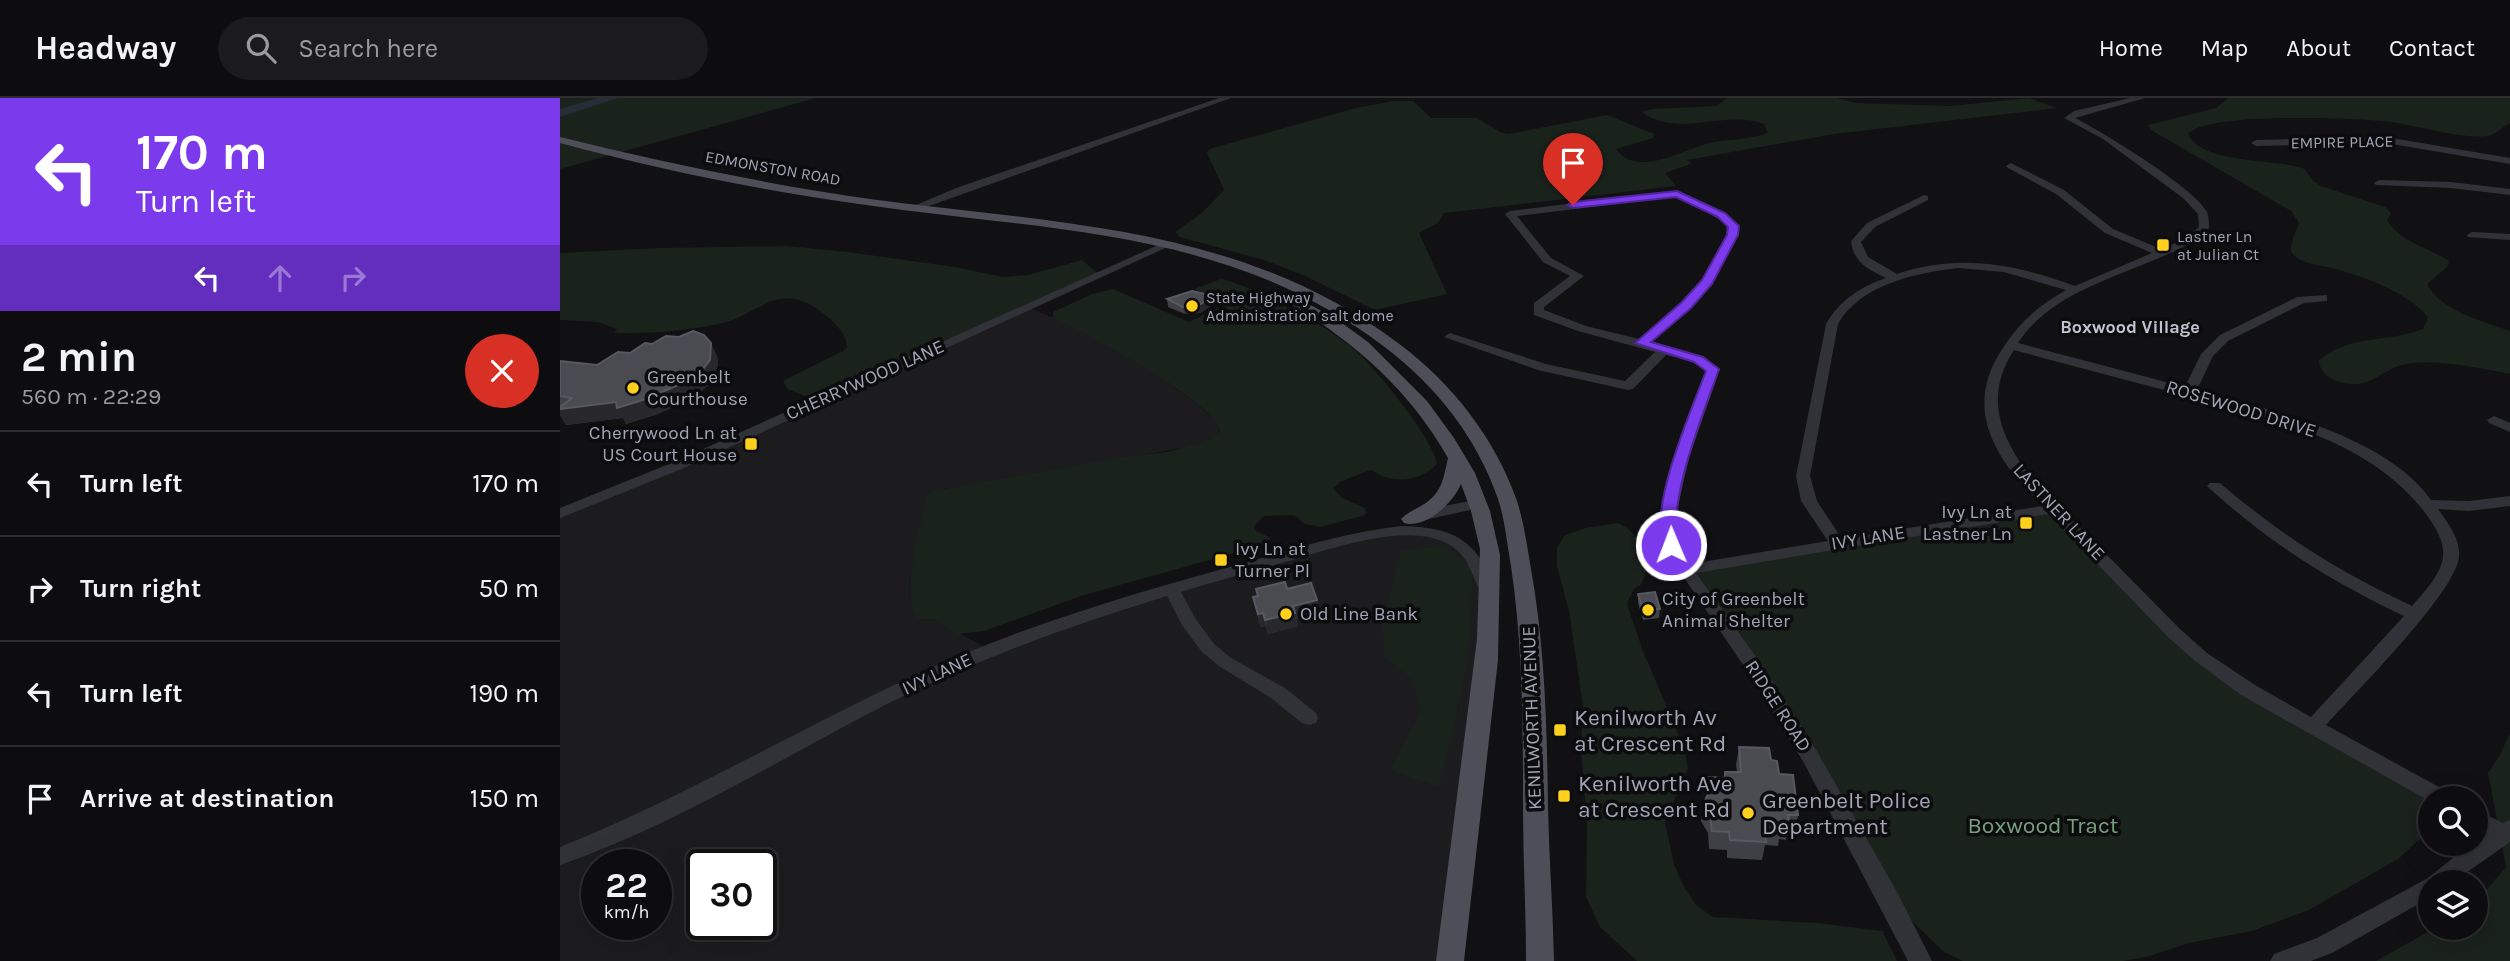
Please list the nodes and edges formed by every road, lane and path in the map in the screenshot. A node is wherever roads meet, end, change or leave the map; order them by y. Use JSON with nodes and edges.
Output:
{"nodes":[{"id":1,"x":1227,"y":98,"type":"edge"},
{"id":2,"x":2141,"y":98,"type":"edge"},
{"id":3,"x":560,"y":140,"type":"edge"},
{"id":4,"x":2256,"y":143,"type":"dead end"},
{"id":5,"x":2510,"y":161,"type":"edge"},
{"id":6,"x":2011,"y":166,"type":"dead end"},
{"id":7,"x":2379,"y":183,"type":"dead end"},
{"id":8,"x":2510,"y":192,"type":"edge"},
{"id":9,"x":1924,"y":198,"type":"dead end"},
{"id":10,"x":914,"y":208,"type":"junction"},
{"id":11,"x":2472,"y":234,"type":"dead end"},
{"id":12,"x":2510,"y":237,"type":"edge"},
{"id":13,"x":1163,"y":246,"type":"junction"},
{"id":14,"x":2161,"y":253,"type":"junction"},
{"id":15,"x":1895,"y":278,"type":"junction"},
{"id":16,"x":2075,"y":290,"type":"junction"},
{"id":17,"x":2323,"y":298,"type":"dead end"},
{"id":18,"x":1450,"y":337,"type":"dead end"},
{"id":19,"x":1642,"y":343,"type":"junction"},
{"id":20,"x":2009,"y":345,"type":"junction"},
{"id":21,"x":1664,"y":350,"type":"junction"},
{"id":22,"x":2189,"y":392,"type":"junction"},
{"id":23,"x":2494,"y":420,"type":"dead end"},
{"id":24,"x":2510,"y":428,"type":"edge"},
{"id":25,"x":1456,"y":458,"type":"junction"},
{"id":26,"x":2215,"y":486,"type":"dead end"},
{"id":27,"x":2510,"y":502,"type":"edge"},
{"id":28,"x":1479,"y":504,"type":"junction"},
{"id":29,"x":2428,"y":504,"type":"junction"},
{"id":30,"x":2052,"y":509,"type":"junction"},
{"id":31,"x":560,"y":513,"type":"edge"},
{"id":32,"x":1411,"y":519,"type":"junction"},
{"id":33,"x":1516,"y":538,"type":"junction"},
{"id":34,"x":1837,"y":543,"type":"junction"},
{"id":35,"x":1335,"y":544,"type":"junction"},
{"id":36,"x":1685,"y":570,"type":"junction"},
{"id":37,"x":1171,"y":588,"type":"junction"},
{"id":38,"x":1489,"y":593,"type":"junction"},
{"id":39,"x":2414,"y":614,"type":"junction"},
{"id":40,"x":1309,"y":718,"type":"dead end"},
{"id":41,"x":2313,"y":727,"type":"junction"},
{"id":42,"x":2419,"y":786,"type":"edge"},
{"id":43,"x":2488,"y":823,"type":"edge"},
{"id":44,"x":2508,"y":831,"type":"edge"},
{"id":45,"x":560,"y":856,"type":"edge"},
{"id":46,"x":2453,"y":870,"type":"edge"},
{"id":47,"x":2418,"y":893,"type":"edge"},
{"id":48,"x":1450,"y":961,"type":"edge"},
{"id":49,"x":1540,"y":961,"type":"edge"},
{"id":50,"x":1920,"y":961,"type":"edge"},
{"id":51,"x":2282,"y":961,"type":"edge"}],
"edges":[{"from":1,"to":10,"type":"street"},
{"from":2,"to":14,"type":"street","name":"LASTNER LANE"},
{"from":3,"to":10,"type":"main road","name":"EDMONSTON ROAD"},
{"from":4,"to":5,"type":"street","name":"EMPIRE PLACE"},
{"from":6,"to":14,"type":"street"},
{"from":7,"to":8,"type":"street"},
{"from":9,"to":15,"type":"street"},
{"from":10,"to":13,"type":"main road","name":"EDMONSTON ROAD"},
{"from":11,"to":12,"type":"street"},
{"from":13,"to":25,"type":"main road","name":"KENILWORTH AVENUE"},
{"from":13,"to":31,"type":"street","name":"CHERRYWOOD LANE"},
{"from":13,"to":33,"type":"main road","name":"KENILWORTH AVENUE"},
{"from":14,"to":16,"type":"street","name":"LASTNER LANE"},
{"from":15,"to":16,"type":"street"},
{"from":15,"to":34,"type":"street"},
{"from":16,"to":20,"type":"street","name":"LASTNER LANE"},
{"from":17,"to":22,"type":"street"},
{"from":18,"to":21,"type":"street"},
{"from":19,"to":19,"type":"street"},
{"from":19,"to":21,"type":"street"},
{"from":20,"to":22,"type":"street","name":"ROSEWOOD DRIVE"},
{"from":20,"to":30,"type":"street","name":"LASTNER LANE"},
{"from":21,"to":36,"type":"street","name":"RIDGE ROAD"},
{"from":22,"to":29,"type":"street","name":"ROSEWOOD DRIVE"},
{"from":23,"to":24,"type":"street"},
{"from":25,"to":28,"type":"main road","name":"KENILWORTH AVENUE"},
{"from":25,"to":32,"type":"main road"},
{"from":26,"to":39,"type":"street"},
{"from":27,"to":29,"type":"street"},
{"from":28,"to":32,"type":"street","name":"IVY LANE"},
{"from":28,"to":33,"type":"main road"},
{"from":28,"to":38,"type":"main road","name":"KENILWORTH AVENUE"},
{"from":29,"to":39,"type":"street","name":"ROSEWOOD DRIVE"},
{"from":30,"to":34,"type":"street","name":"IVY LANE"},
{"from":30,"to":41,"type":"street","name":"LASTNER LANE"},
{"from":32,"to":35,"type":"street","name":"IVY LANE"},
{"from":33,"to":49,"type":"main road","name":"KENILWORTH AVENUE"},
{"from":34,"to":36,"type":"street","name":"IVY LANE"},
{"from":35,"to":37,"type":"street","name":"IVY LANE"},
{"from":35,"to":38,"type":"street","name":"IVY LANE"},
{"from":36,"to":50,"type":"street","name":"RIDGE ROAD"},
{"from":37,"to":40,"type":"street"},
{"from":37,"to":45,"type":"street","name":"IVY LANE"},
{"from":38,"to":48,"type":"main road","name":"KENILWORTH AVENUE"},
{"from":39,"to":41,"type":"street","name":"ROSEWOOD DRIVE"},
{"from":41,"to":42,"type":"street","name":"LASTNER LANE"},
{"from":43,"to":44,"type":"street"},
{"from":44,"to":46,"type":"street"},
{"from":47,"to":51,"type":"street"}]}
